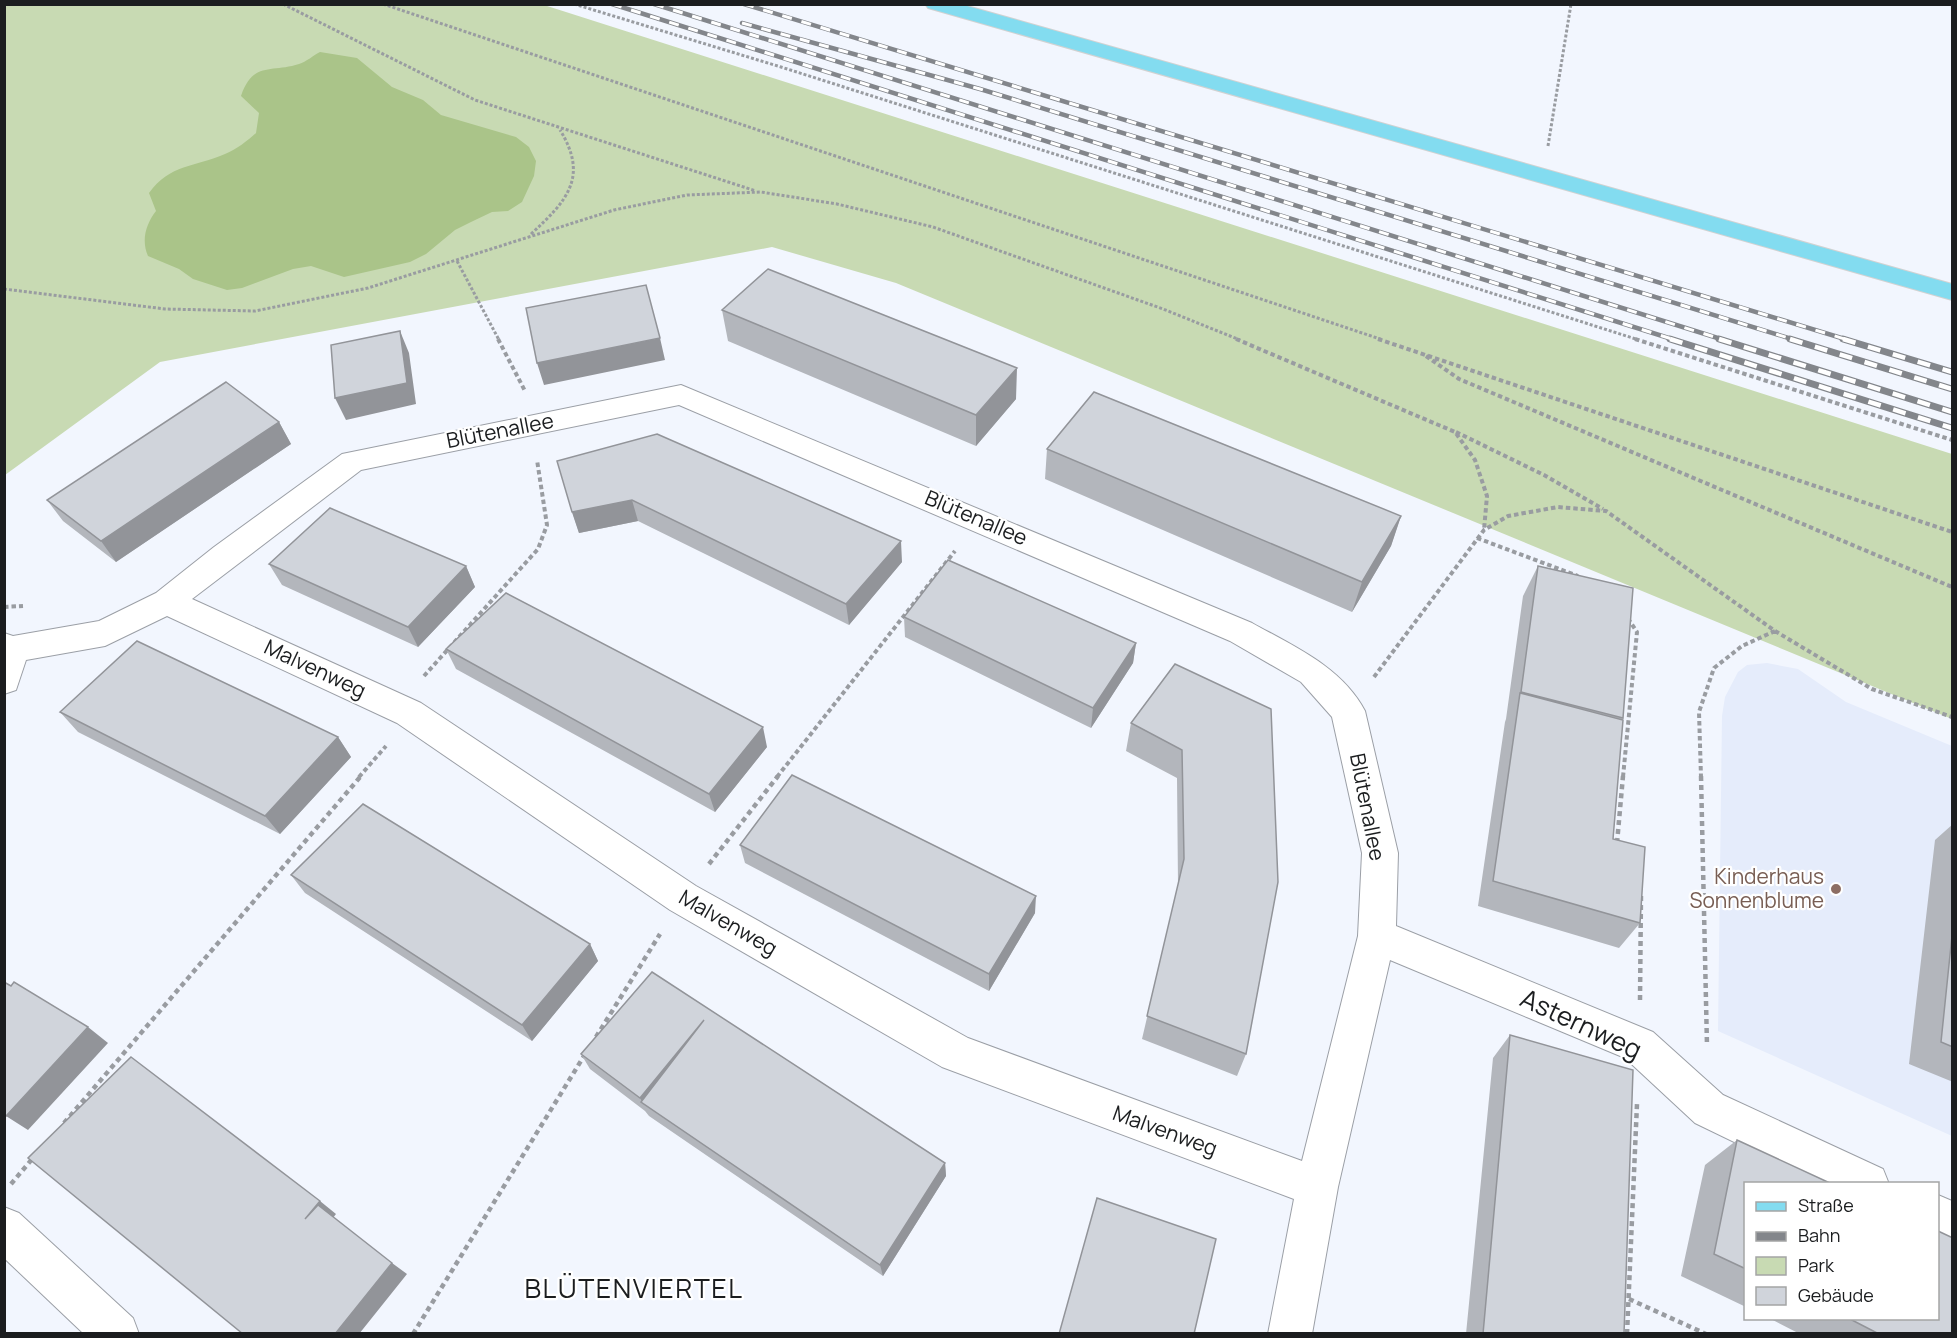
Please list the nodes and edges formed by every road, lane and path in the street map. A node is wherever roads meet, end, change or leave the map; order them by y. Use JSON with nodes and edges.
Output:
{"nodes":[{"id":1,"x":283,"y":4,"type":"edge"},
{"id":2,"x":383,"y":4,"type":"edge"},
{"id":3,"x":573,"y":4,"type":"edge"},
{"id":4,"x":935,"y":4,"type":"edge"},
{"id":5,"x":1571,"y":4,"type":"edge"},
{"id":6,"x":559,"y":130,"type":"junction"},
{"id":7,"x":1548,"y":147,"type":"dead end"},
{"id":8,"x":761,"y":192,"type":"junction"},
{"id":9,"x":530,"y":235,"type":"junction"},
{"id":10,"x":457,"y":261,"type":"junction"},
{"id":11,"x":4,"y":289,"type":"edge"},
{"id":12,"x":1953,"y":292,"type":"edge"},
{"id":13,"x":1421,"y":353,"type":"junction"},
{"id":14,"x":531,"y":413,"type":"junction"},
{"id":15,"x":1455,"y":432,"type":"junction"},
{"id":16,"x":1953,"y":440,"type":"edge"},
{"id":17,"x":1606,"y":511,"type":"junction"},
{"id":18,"x":1484,"y":530,"type":"junction"},
{"id":19,"x":1953,"y":532,"type":"edge"},
{"id":20,"x":1477,"y":538,"type":"junction"},
{"id":21,"x":1585,"y":579,"type":"edge"},
{"id":22,"x":1953,"y":587,"type":"edge"},
{"id":23,"x":167,"y":602,"type":"junction"},
{"id":24,"x":1625,"y":614,"type":"edge"},
{"id":25,"x":1775,"y":631,"type":"junction"},
{"id":26,"x":9,"y":648,"type":"edge"},
{"id":27,"x":4,"y":681,"type":"edge"},
{"id":28,"x":1348,"y":711,"type":"junction"},
{"id":29,"x":409,"y":712,"type":"junction"},
{"id":30,"x":1953,"y":717,"type":"edge"},
{"id":31,"x":1617,"y":847,"type":"edge"},
{"id":32,"x":1641,"y":883,"type":"edge"},
{"id":33,"x":1377,"y":936,"type":"junction"},
{"id":34,"x":1639,"y":1045,"type":"junction"},
{"id":35,"x":1709,"y":1109,"type":"junction"},
{"id":36,"x":59,"y":1128,"type":"edge"},
{"id":37,"x":36,"y":1155,"type":"edge"},
{"id":38,"x":1864,"y":1182,"type":"edge"},
{"id":39,"x":1317,"y":1187,"type":"junction"},
{"id":40,"x":4,"y":1191,"type":"edge"},
{"id":41,"x":1939,"y":1216,"type":"edge"},
{"id":42,"x":1953,"y":1223,"type":"edge"},
{"id":43,"x":4,"y":1228,"type":"edge"},
{"id":44,"x":1629,"y":1299,"type":"junction"},
{"id":45,"x":117,"y":1334,"type":"edge"},
{"id":46,"x":1290,"y":1334,"type":"edge"},
{"id":47,"x":1627,"y":1334,"type":"edge"},
{"id":48,"x":1706,"y":1334,"type":"edge"}],
"edges":[{"from":1,"to":6,"type":"path"},
{"from":2,"to":13,"type":"path"},
{"from":3,"to":16,"type":"path"},
{"from":4,"to":12,"type":"main road"},
{"from":5,"to":7,"type":"path"},
{"from":6,"to":8,"type":"path"},
{"from":6,"to":9,"type":"path"},
{"from":8,"to":9,"type":"path"},
{"from":8,"to":15,"type":"path"},
{"from":9,"to":10,"type":"path"},
{"from":10,"to":11,"type":"path"},
{"from":10,"to":14,"type":"path"},
{"from":13,"to":19,"type":"path"},
{"from":13,"to":22,"type":"path"},
{"from":14,"to":23,"type":"street","name":"Blütenallee"},
{"from":14,"to":28,"type":"street","name":"Blütenallee"},
{"from":14,"to":29,"type":"path"},
{"from":15,"to":17,"type":"path"},
{"from":15,"to":18,"type":"path"},
{"from":17,"to":18,"type":"path"},
{"from":17,"to":25,"type":"path"},
{"from":18,"to":20,"type":"path"},
{"from":20,"to":21,"type":"path"},
{"from":20,"to":28,"type":"path"},
{"from":23,"to":26,"type":"street","name":"Blütenallee"},
{"from":23,"to":29,"type":"street","name":"Malvenweg"},
{"from":24,"to":31,"type":"path"},
{"from":25,"to":30,"type":"path"},
{"from":25,"to":35,"type":"path"},
{"from":26,"to":27,"type":"street"},
{"from":28,"to":33,"type":"street","name":"Blütenallee"},
{"from":29,"to":36,"type":"path"},
{"from":29,"to":39,"type":"street","name":"Malvenweg"},
{"from":32,"to":34,"type":"path"},
{"from":33,"to":34,"type":"street","name":"Asternweg"},
{"from":33,"to":39,"type":"street","name":"Blütenallee"},
{"from":34,"to":35,"type":"street","name":"Asternweg"},
{"from":34,"to":44,"type":"path"},
{"from":35,"to":38,"type":"street","name":"Asternweg"},
{"from":37,"to":40,"type":"path"},
{"from":39,"to":46,"type":"street","name":"Blütenallee"},
{"from":41,"to":42,"type":"street"},
{"from":43,"to":45,"type":"street"},
{"from":44,"to":47,"type":"path"},
{"from":44,"to":48,"type":"path"}]}
